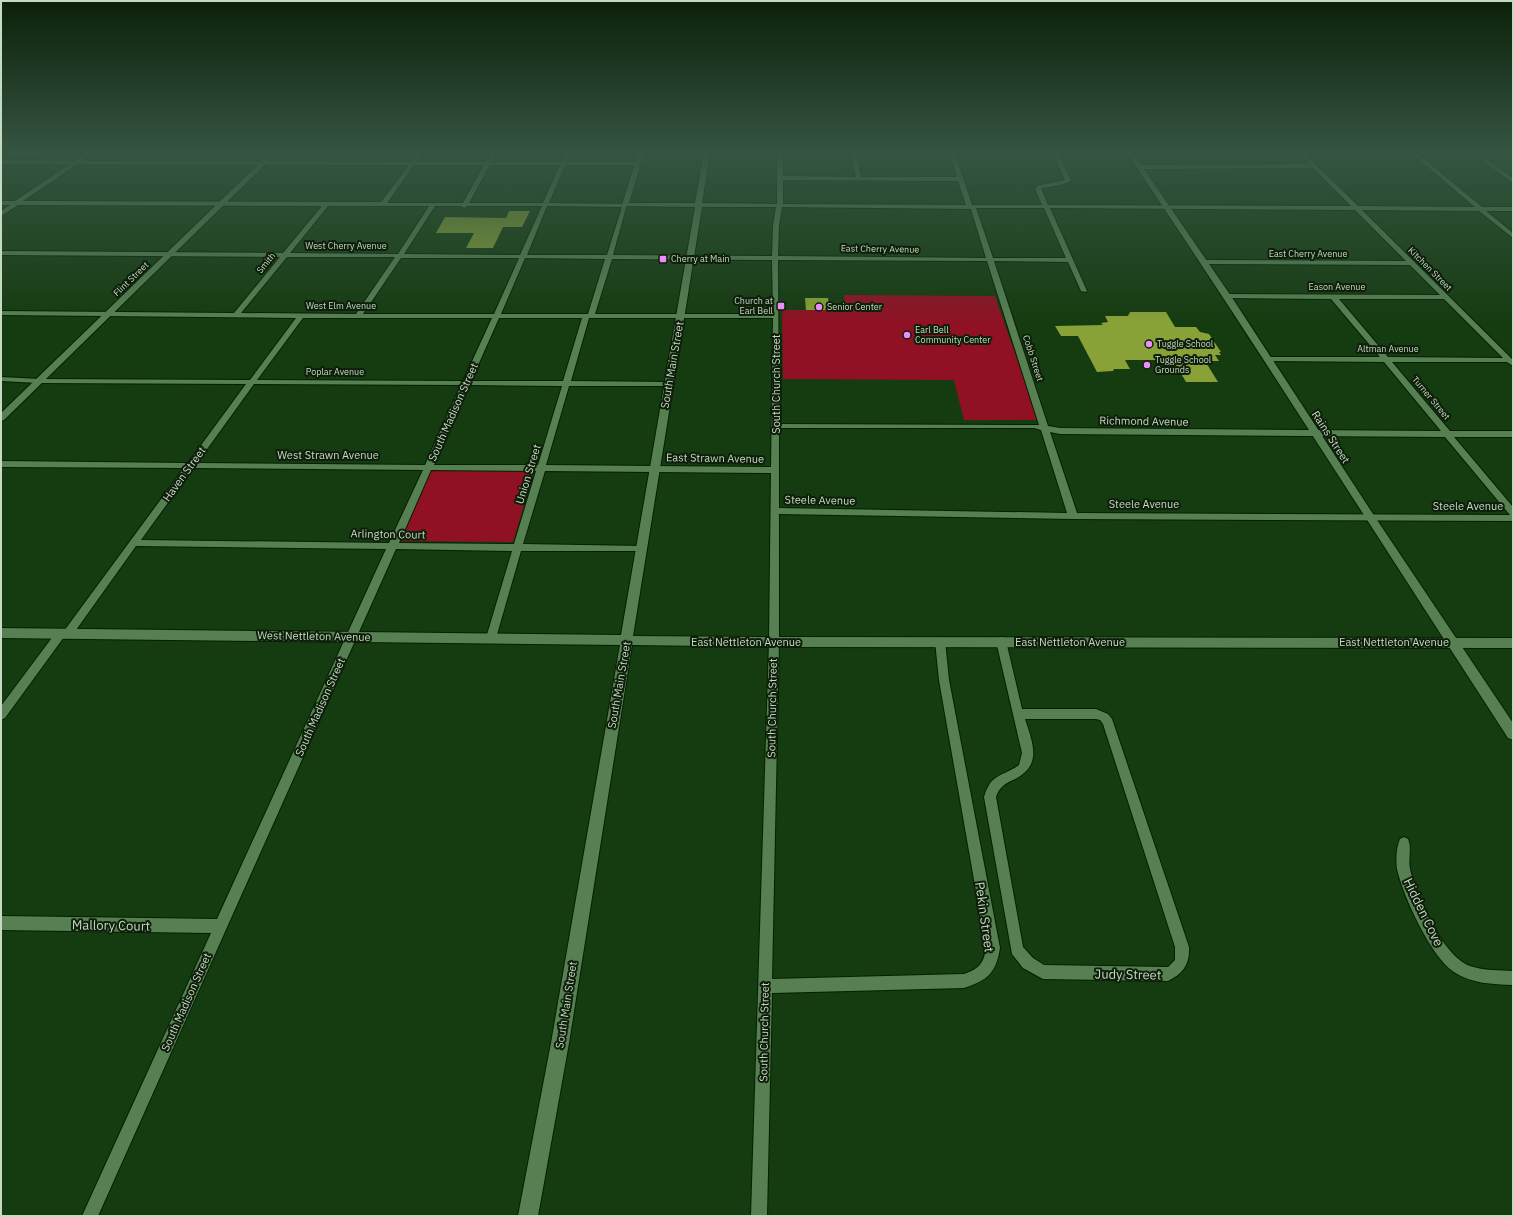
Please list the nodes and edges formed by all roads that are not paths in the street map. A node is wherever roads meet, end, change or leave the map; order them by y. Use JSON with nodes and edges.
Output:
{"nodes":[{"id":1,"x":216,"y":210,"type":"edge"},
{"id":2,"x":322,"y":210,"type":"edge"},
{"id":3,"x":430,"y":210,"type":"edge"},
{"id":4,"x":542,"y":210,"type":"edge"},
{"id":5,"x":624,"y":210,"type":"edge"},
{"id":6,"x":699,"y":210,"type":"edge"},
{"id":7,"x":779,"y":210,"type":"edge"},
{"id":8,"x":973,"y":210,"type":"edge"},
{"id":9,"x":1048,"y":210,"type":"edge"},
{"id":10,"x":1168,"y":210,"type":"edge"},
{"id":11,"x":1358,"y":210,"type":"edge"},
{"id":12,"x":1481,"y":210,"type":"edge"},
{"id":13,"x":1513,"y":236,"type":"edge"},
{"id":14,"x":1,"y":253,"type":"edge"},
{"id":15,"x":171,"y":254,"type":"junction"},
{"id":16,"x":284,"y":255,"type":"junction"},
{"id":17,"x":400,"y":255,"type":"junction"},
{"id":18,"x":523,"y":256,"type":"junction"},
{"id":19,"x":610,"y":256,"type":"junction"},
{"id":20,"x":691,"y":257,"type":"junction"},
{"id":21,"x":775,"y":257,"type":"junction"},
{"id":22,"x":991,"y":259,"type":"junction"},
{"id":23,"x":1069,"y":260,"type":"junction"},
{"id":24,"x":1204,"y":262,"type":"junction"},
{"id":25,"x":1412,"y":263,"type":"junction"},
{"id":26,"x":1084,"y":291,"type":"dead end"},
{"id":27,"x":1228,"y":296,"type":"junction"},
{"id":28,"x":1333,"y":296,"type":"junction"},
{"id":29,"x":1446,"y":297,"type":"junction"},
{"id":30,"x":1,"y":313,"type":"edge"},
{"id":31,"x":110,"y":314,"type":"junction"},
{"id":32,"x":236,"y":315,"type":"junction"},
{"id":33,"x":301,"y":315,"type":"junction"},
{"id":34,"x":497,"y":315,"type":"junction"},
{"id":35,"x":681,"y":315,"type":"junction"},
{"id":36,"x":358,"y":316,"type":"junction"},
{"id":37,"x":589,"y":316,"type":"junction"},
{"id":38,"x":776,"y":316,"type":"junction"},
{"id":39,"x":1268,"y":359,"type":"junction"},
{"id":40,"x":1385,"y":359,"type":"junction"},
{"id":41,"x":1511,"y":362,"type":"edge"},
{"id":42,"x":1,"y":379,"type":"edge"},
{"id":43,"x":39,"y":381,"type":"junction"},
{"id":44,"x":252,"y":381,"type":"junction"},
{"id":45,"x":466,"y":383,"type":"junction"},
{"id":46,"x":566,"y":384,"type":"junction"},
{"id":47,"x":669,"y":384,"type":"junction"},
{"id":48,"x":1,"y":418,"type":"edge"},
{"id":49,"x":775,"y":426,"type":"junction"},
{"id":50,"x":1046,"y":428,"type":"junction"},
{"id":51,"x":1446,"y":433,"type":"junction"},
{"id":52,"x":1314,"y":434,"type":"junction"},
{"id":53,"x":1513,"y":434,"type":"edge"},
{"id":54,"x":1,"y":464,"type":"edge"},
{"id":55,"x":190,"y":465,"type":"junction"},
{"id":56,"x":428,"y":467,"type":"junction"},
{"id":57,"x":542,"y":468,"type":"junction"},
{"id":58,"x":655,"y":468,"type":"junction"},
{"id":59,"x":775,"y":470,"type":"junction"},
{"id":60,"x":775,"y":511,"type":"junction"},
{"id":61,"x":1513,"y":512,"type":"edge"},
{"id":62,"x":1073,"y":516,"type":"junction"},
{"id":63,"x":1369,"y":517,"type":"junction"},
{"id":64,"x":1513,"y":518,"type":"edge"},
{"id":65,"x":134,"y":543,"type":"junction"},
{"id":66,"x":393,"y":546,"type":"junction"},
{"id":67,"x":518,"y":547,"type":"junction"},
{"id":68,"x":642,"y":549,"type":"junction"},
{"id":69,"x":1,"y":632,"type":"edge"},
{"id":70,"x":64,"y":634,"type":"junction"},
{"id":71,"x":352,"y":637,"type":"junction"},
{"id":72,"x":491,"y":638,"type":"junction"},
{"id":73,"x":626,"y":641,"type":"junction"},
{"id":74,"x":940,"y":641,"type":"junction"},
{"id":75,"x":1001,"y":641,"type":"junction"},
{"id":76,"x":774,"y":642,"type":"junction"},
{"id":77,"x":1452,"y":642,"type":"junction"},
{"id":78,"x":1513,"y":643,"type":"edge"},
{"id":79,"x":1018,"y":714,"type":"junction"},
{"id":80,"x":1,"y":715,"type":"edge"},
{"id":81,"x":1513,"y":734,"type":"edge"},
{"id":82,"x":1404,"y":843,"type":"dead end"},
{"id":83,"x":1,"y":923,"type":"edge"},
{"id":84,"x":221,"y":926,"type":"junction"},
{"id":85,"x":1513,"y":978,"type":"edge"},
{"id":86,"x":765,"y":986,"type":"junction"},
{"id":87,"x":90,"y":1216,"type":"edge"},
{"id":88,"x":528,"y":1216,"type":"edge"},
{"id":89,"x":759,"y":1216,"type":"edge"}],
"edges":[{"from":1,"to":15,"type":"main road","name":"Flint Street"},
{"from":2,"to":16,"type":"street","name":"Smith"},
{"from":3,"to":17,"type":"street"},
{"from":4,"to":18,"type":"street","name":"South Madison Street"},
{"from":5,"to":19,"type":"street","name":"Union Street"},
{"from":6,"to":20,"type":"main road","name":"South Main Street"},
{"from":7,"to":21,"type":"street","name":"South Church Street"},
{"from":8,"to":22,"type":"street","name":"Cobb Street"},
{"from":9,"to":23,"type":"street"},
{"from":10,"to":24,"type":"main road","name":"Rains Street"},
{"from":11,"to":25,"type":"street","name":"Kitchen Street"},
{"from":12,"to":13,"type":"street"},
{"from":14,"to":15,"type":"street","name":"West Cherry Avenue"},
{"from":15,"to":16,"type":"street","name":"West Cherry Avenue"},
{"from":15,"to":31,"type":"main road","name":"Flint Street"},
{"from":16,"to":17,"type":"street","name":"West Cherry Avenue"},
{"from":16,"to":32,"type":"street","name":"Smith"},
{"from":17,"to":18,"type":"street","name":"West Cherry Avenue"},
{"from":17,"to":36,"type":"street"},
{"from":18,"to":19,"type":"street","name":"West Cherry Avenue"},
{"from":18,"to":34,"type":"street","name":"South Madison Street"},
{"from":19,"to":20,"type":"street","name":"West Cherry Avenue"},
{"from":19,"to":37,"type":"street","name":"Union Street"},
{"from":20,"to":21,"type":"street","name":"East Cherry Avenue"},
{"from":20,"to":35,"type":"main road","name":"South Main Street"},
{"from":21,"to":22,"type":"street","name":"East Cherry Avenue"},
{"from":21,"to":38,"type":"street","name":"South Church Street"},
{"from":22,"to":23,"type":"street","name":"East Cherry Avenue"},
{"from":22,"to":50,"type":"street","name":"Cobb Street"},
{"from":23,"to":26,"type":"street"},
{"from":24,"to":25,"type":"street","name":"East Cherry Avenue"},
{"from":24,"to":27,"type":"main road","name":"Rains Street"},
{"from":25,"to":29,"type":"street","name":"Kitchen Street"},
{"from":27,"to":28,"type":"street","name":"Eason Avenue"},
{"from":27,"to":39,"type":"main road","name":"Rains Street"},
{"from":28,"to":29,"type":"street","name":"Eason Avenue"},
{"from":28,"to":40,"type":"street","name":"Turner Street"},
{"from":29,"to":41,"type":"street","name":"Kitchen Street"},
{"from":30,"to":31,"type":"street","name":"West Elm Avenue"},
{"from":31,"to":32,"type":"street","name":"West Elm Avenue"},
{"from":31,"to":43,"type":"main road","name":"Flint Street"},
{"from":32,"to":33,"type":"street","name":"West Elm Avenue"},
{"from":33,"to":36,"type":"street","name":"West Elm Avenue"},
{"from":33,"to":44,"type":"street","name":"Haven Street"},
{"from":34,"to":36,"type":"street","name":"West Elm Avenue"},
{"from":34,"to":37,"type":"street","name":"West Elm Avenue"},
{"from":34,"to":45,"type":"street","name":"South Madison Street"},
{"from":35,"to":37,"type":"street","name":"West Elm Avenue"},
{"from":35,"to":38,"type":"street","name":"West Elm Avenue"},
{"from":35,"to":47,"type":"main road","name":"South Main Street"},
{"from":37,"to":46,"type":"street","name":"Union Street"},
{"from":38,"to":49,"type":"street","name":"South Church Street"},
{"from":39,"to":40,"type":"street","name":"Altman Avenue"},
{"from":39,"to":52,"type":"main road","name":"Rains Street"},
{"from":40,"to":41,"type":"street","name":"Altman Avenue"},
{"from":40,"to":51,"type":"street","name":"Turner Street"},
{"from":42,"to":43,"type":"street","name":"Poplar Avenue"},
{"from":43,"to":44,"type":"street","name":"Poplar Avenue"},
{"from":43,"to":48,"type":"main road","name":"Flint Street"},
{"from":44,"to":45,"type":"street","name":"Poplar Avenue"},
{"from":44,"to":55,"type":"street","name":"Haven Street"},
{"from":45,"to":46,"type":"street","name":"Poplar Avenue"},
{"from":45,"to":56,"type":"street","name":"South Madison Street"},
{"from":46,"to":47,"type":"street","name":"Poplar Avenue"},
{"from":46,"to":57,"type":"street","name":"Union Street"},
{"from":47,"to":58,"type":"main road","name":"South Main Street"},
{"from":49,"to":50,"type":"street","name":"Richmond Avenue"},
{"from":49,"to":59,"type":"street","name":"South Church Street"},
{"from":50,"to":52,"type":"street","name":"Richmond Avenue"},
{"from":50,"to":62,"type":"street","name":"Cobb Street"},
{"from":51,"to":52,"type":"street","name":"Richmond Avenue"},
{"from":51,"to":53,"type":"street","name":"Richmond Avenue"},
{"from":51,"to":61,"type":"street","name":"Turner Street"},
{"from":52,"to":63,"type":"main road","name":"Rains Street"},
{"from":54,"to":55,"type":"street","name":"West Strawn Avenue"},
{"from":55,"to":56,"type":"street","name":"West Strawn Avenue"},
{"from":55,"to":65,"type":"street","name":"Haven Street"},
{"from":56,"to":57,"type":"street","name":"West Strawn Avenue"},
{"from":56,"to":66,"type":"street","name":"South Madison Street"},
{"from":57,"to":58,"type":"street","name":"West Strawn Avenue"},
{"from":57,"to":67,"type":"street","name":"Union Street"},
{"from":58,"to":59,"type":"street","name":"East Strawn Avenue"},
{"from":58,"to":68,"type":"main road","name":"South Main Street"},
{"from":59,"to":60,"type":"street","name":"South Church Street"},
{"from":60,"to":62,"type":"street","name":"Steele Avenue"},
{"from":60,"to":76,"type":"street","name":"South Church Street"},
{"from":62,"to":63,"type":"street","name":"Steele Avenue"},
{"from":63,"to":64,"type":"street","name":"Steele Avenue"},
{"from":63,"to":77,"type":"main road","name":"Rains Street"},
{"from":65,"to":66,"type":"street","name":"Arlington Court"},
{"from":65,"to":70,"type":"street","name":"Haven Street"},
{"from":66,"to":67,"type":"street","name":"Arlington Court"},
{"from":66,"to":71,"type":"street","name":"South Madison Street"},
{"from":67,"to":68,"type":"street","name":"Arlington Court"},
{"from":67,"to":72,"type":"street","name":"Union Street"},
{"from":68,"to":73,"type":"main road","name":"South Main Street"},
{"from":69,"to":70,"type":"main road","name":"West Nettleton Avenue"},
{"from":70,"to":71,"type":"main road","name":"West Nettleton Avenue"},
{"from":70,"to":80,"type":"street","name":"Haven Street"},
{"from":71,"to":72,"type":"main road","name":"West Nettleton Avenue"},
{"from":71,"to":84,"type":"street","name":"South Madison Street"},
{"from":72,"to":73,"type":"main road","name":"West Nettleton Avenue"},
{"from":73,"to":76,"type":"main road","name":"East Nettleton Avenue"},
{"from":73,"to":88,"type":"main road","name":"South Main Street"},
{"from":74,"to":75,"type":"main road","name":"East Nettleton Avenue"},
{"from":74,"to":76,"type":"main road","name":"East Nettleton Avenue"},
{"from":74,"to":86,"type":"street","name":"Pekin Street"},
{"from":75,"to":77,"type":"main road","name":"East Nettleton Avenue"},
{"from":75,"to":79,"type":"street","name":"Judy Street"},
{"from":76,"to":86,"type":"street","name":"South Church Street"},
{"from":77,"to":78,"type":"main road","name":"East Nettleton Avenue"},
{"from":77,"to":81,"type":"main road","name":"Rains Street"},
{"from":79,"to":79,"type":"street","name":"Judy Street"},
{"from":82,"to":85,"type":"street","name":"Hidden Cove"},
{"from":83,"to":84,"type":"street","name":"Mallory Court"},
{"from":84,"to":87,"type":"street","name":"South Madison Street"},
{"from":86,"to":89,"type":"street","name":"South Church Street"}]}
